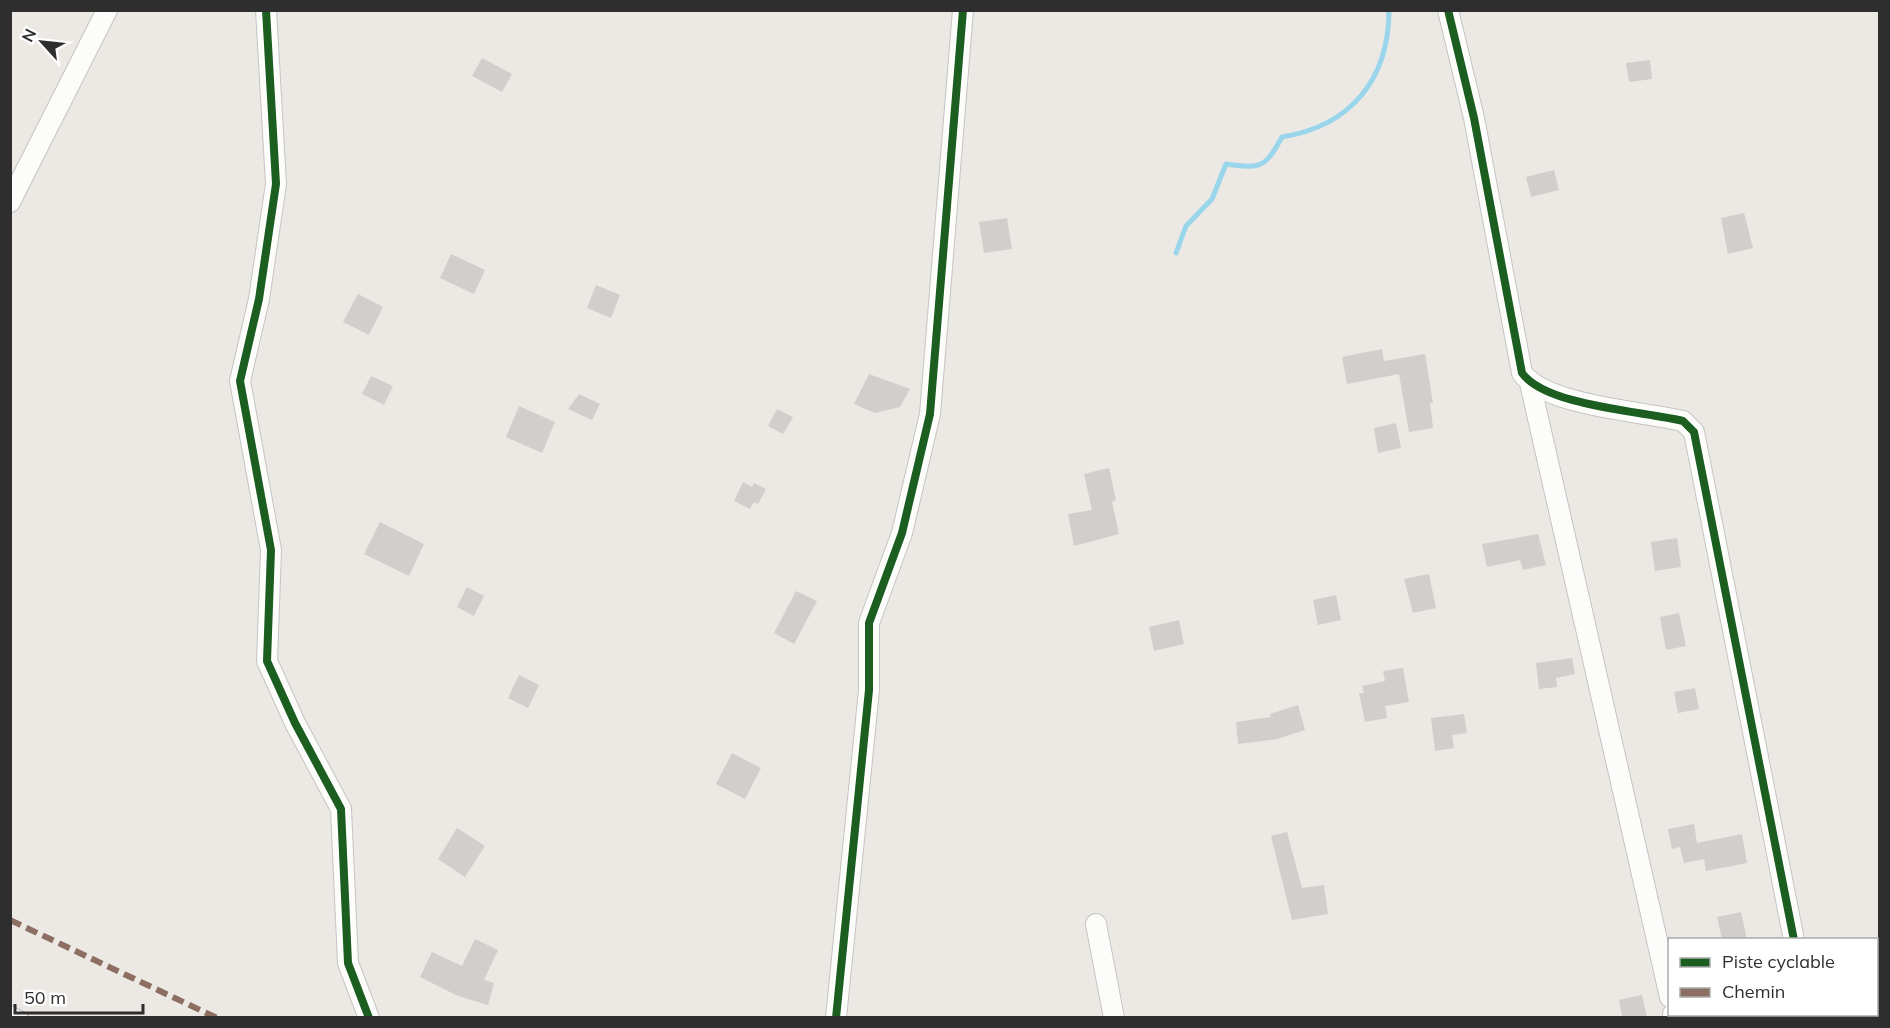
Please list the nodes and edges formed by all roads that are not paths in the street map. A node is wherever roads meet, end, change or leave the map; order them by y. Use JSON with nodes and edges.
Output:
{"nodes":[{"id":1,"x":107,"y":10,"type":"edge"},
{"id":2,"x":266,"y":10,"type":"edge"},
{"id":3,"x":963,"y":10,"type":"edge"},
{"id":4,"x":1448,"y":10,"type":"edge"},
{"id":5,"x":10,"y":202,"type":"edge"},
{"id":6,"x":1530,"y":383,"type":"junction"},
{"id":7,"x":1096,"y":924,"type":"dead end"},
{"id":8,"x":1794,"y":938,"type":"edge"},
{"id":9,"x":1668,"y":988,"type":"edge"},
{"id":10,"x":10,"y":1011,"type":"edge"},
{"id":11,"x":23,"y":1017,"type":"edge"},
{"id":12,"x":369,"y":1017,"type":"edge"},
{"id":13,"x":836,"y":1017,"type":"edge"},
{"id":14,"x":1114,"y":1017,"type":"edge"}],
"edges":[{"from":1,"to":5,"type":"street"},
{"from":2,"to":12,"type":"street"},
{"from":3,"to":13,"type":"street"},
{"from":4,"to":6,"type":"street"},
{"from":6,"to":8,"type":"street"},
{"from":6,"to":9,"type":"street"},
{"from":7,"to":14,"type":"street"},
{"from":10,"to":11,"type":"lane"}]}
